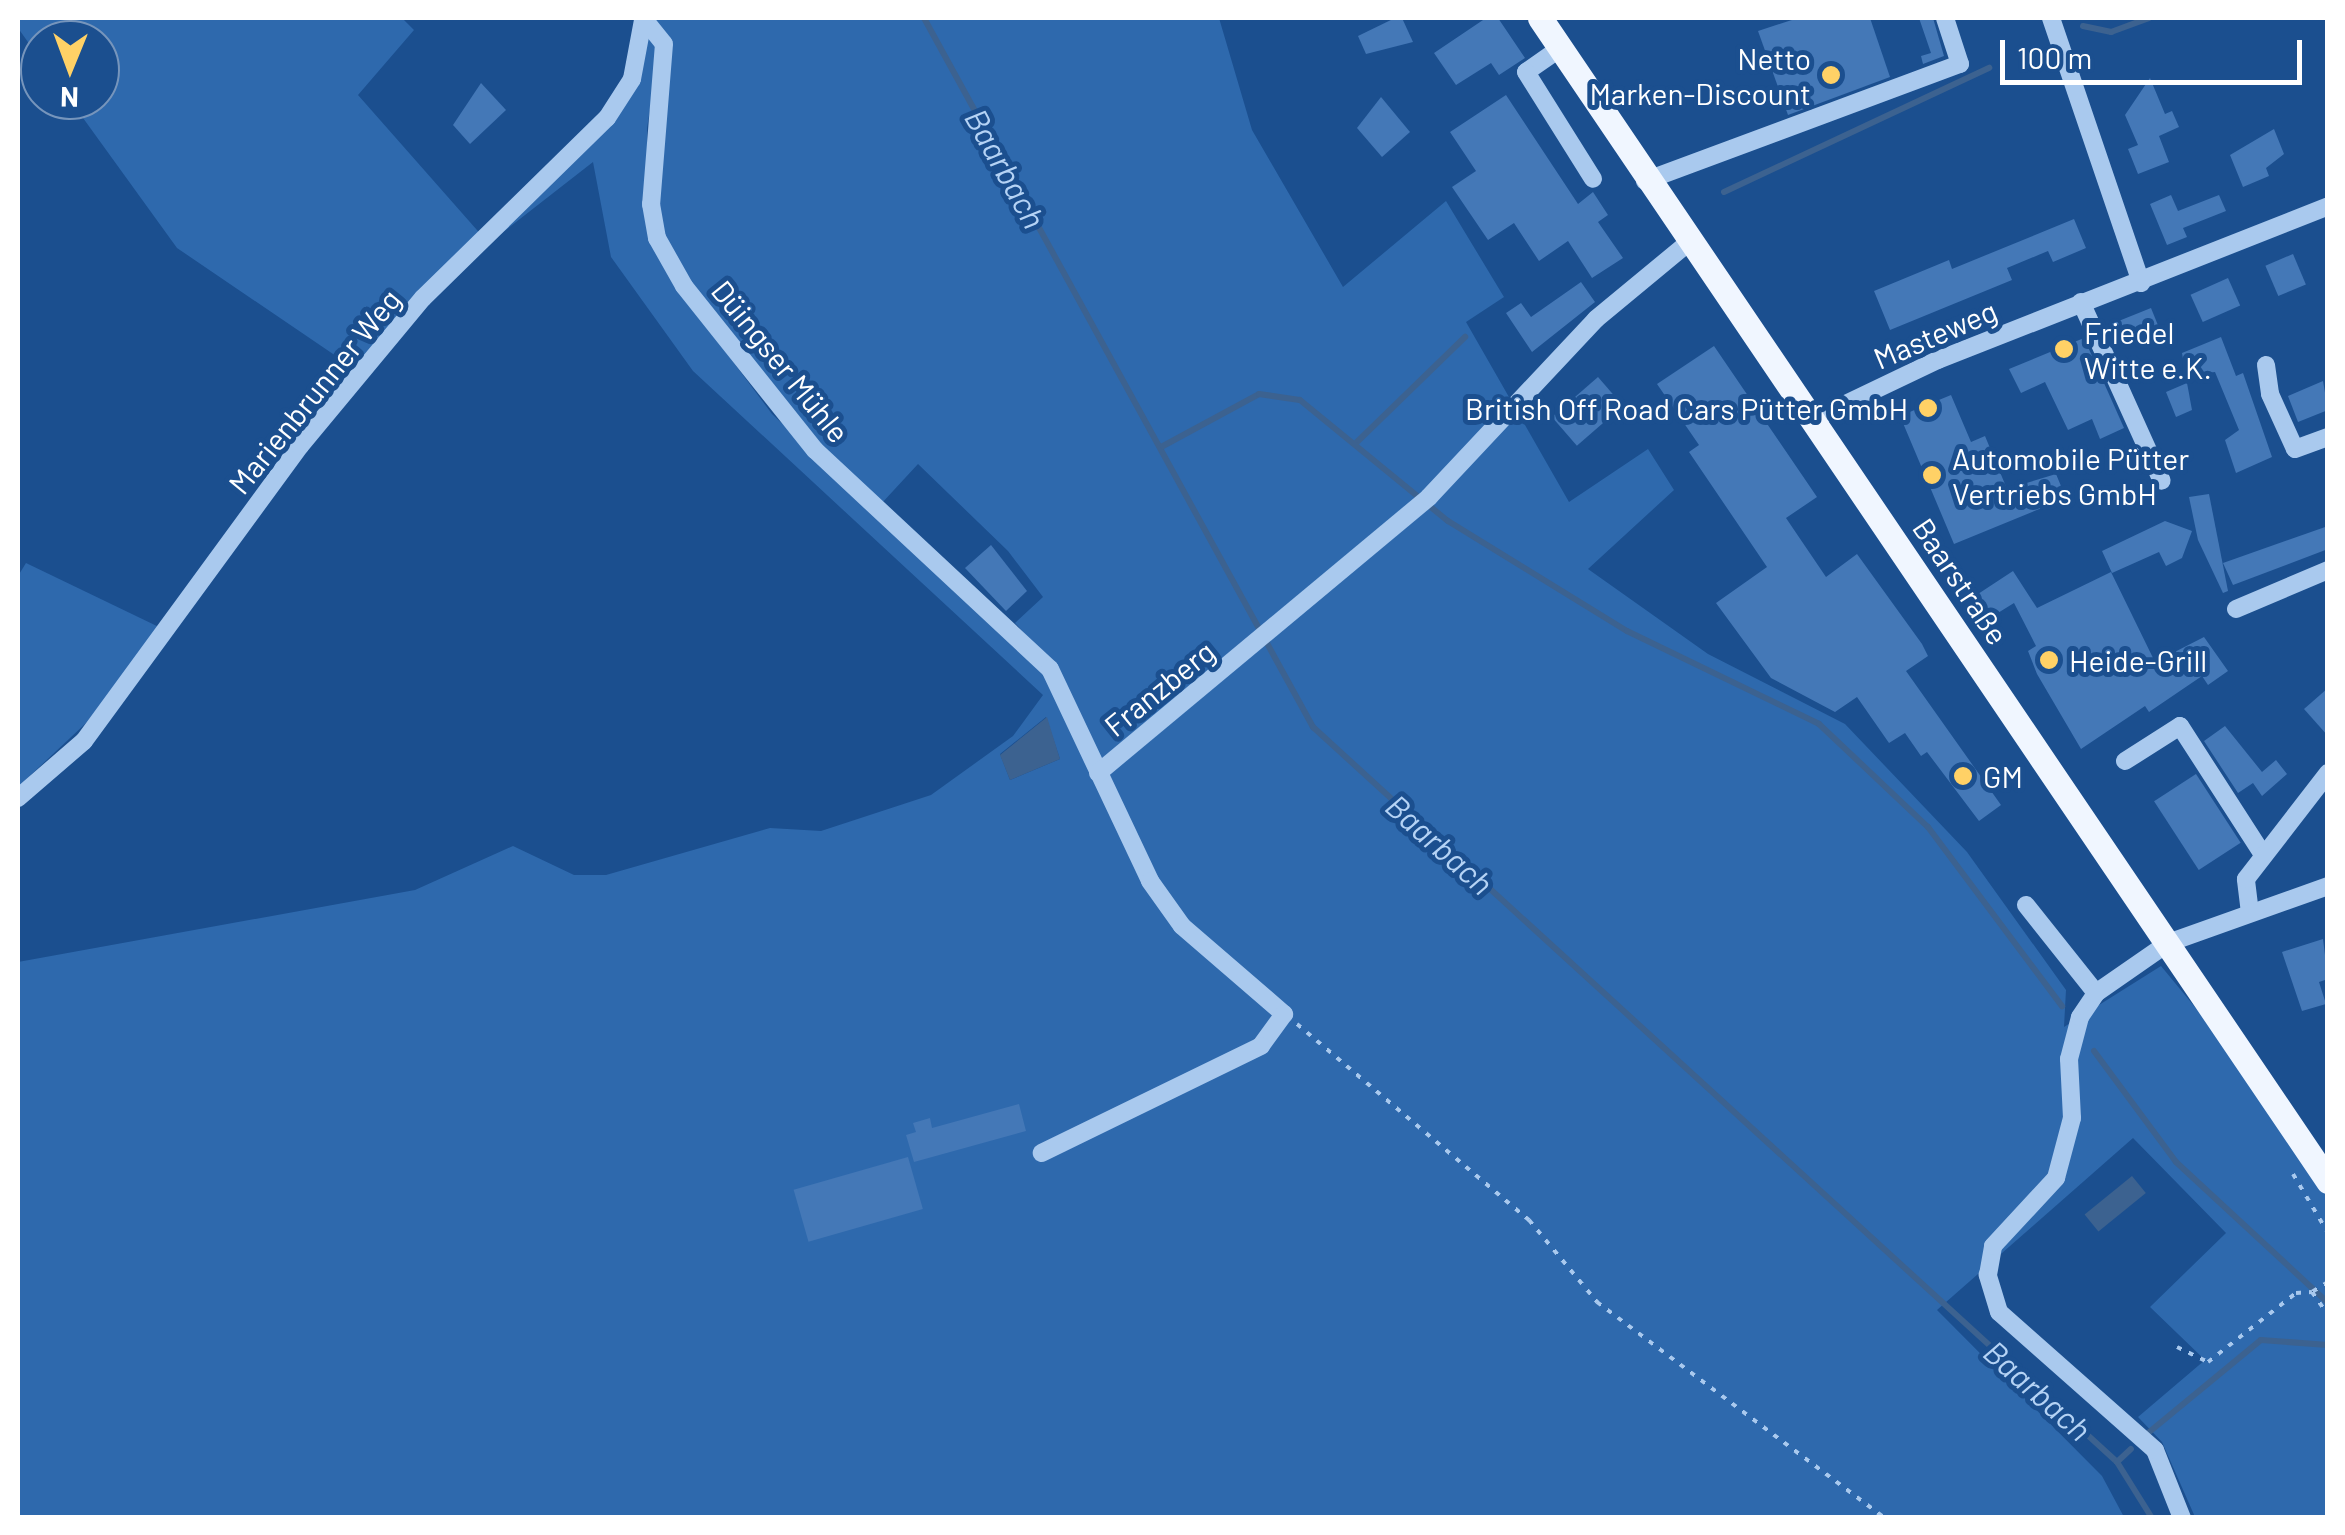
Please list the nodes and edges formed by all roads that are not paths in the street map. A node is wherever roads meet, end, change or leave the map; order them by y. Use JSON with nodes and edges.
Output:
{"nodes":[{"id":1,"x":1540,"y":18,"type":"edge"},
{"id":2,"x":1946,"y":18,"type":"edge"},
{"id":3,"x":2051,"y":18,"type":"edge"},
{"id":4,"x":643,"y":19,"type":"edge"},
{"id":5,"x":1559,"y":49,"type":"junction"},
{"id":6,"x":1593,"y":178,"type":"dead end"},
{"id":7,"x":1645,"y":181,"type":"junction"},
{"id":8,"x":2328,"y":206,"type":"edge"},
{"id":9,"x":1688,"y":243,"type":"junction"},
{"id":10,"x":2142,"y":283,"type":"junction"},
{"id":11,"x":2082,"y":302,"type":"junction"},
{"id":12,"x":2266,"y":365,"type":"dead end"},
{"id":13,"x":1812,"y":420,"type":"junction"},
{"id":14,"x":2328,"y":436,"type":"edge"},
{"id":15,"x":2162,"y":481,"type":"dead end"},
{"id":16,"x":2328,"y":570,"type":"edge"},
{"id":17,"x":2236,"y":608,"type":"dead end"},
{"id":18,"x":2125,"y":761,"type":"dead end"},
{"id":19,"x":1098,"y":773,"type":"junction"},
{"id":20,"x":2328,"y":773,"type":"edge"},
{"id":21,"x":18,"y":798,"type":"edge"},
{"id":22,"x":2262,"y":853,"type":"junction"},
{"id":23,"x":2328,"y":886,"type":"edge"},
{"id":24,"x":2026,"y":905,"type":"dead end"},
{"id":25,"x":2250,"y":912,"type":"junction"},
{"id":26,"x":2168,"y":943,"type":"junction"},
{"id":27,"x":2096,"y":992,"type":"junction"},
{"id":28,"x":1042,"y":1152,"type":"dead end"},
{"id":29,"x":2328,"y":1181,"type":"edge"},
{"id":30,"x":2182,"y":1518,"type":"edge"}],
"edges":[{"from":1,"to":5,"type":"main road","name":"Baarstraße"},
{"from":2,"to":7,"type":"street"},
{"from":3,"to":10,"type":"street"},
{"from":4,"to":19,"type":"street","name":"Düingser Mühle"},
{"from":4,"to":21,"type":"street","name":"Marienbrunner Weg"},
{"from":5,"to":6,"type":"street"},
{"from":5,"to":7,"type":"main road","name":"Baarstraße"},
{"from":7,"to":9,"type":"main road","name":"Baarstraße"},
{"from":8,"to":10,"type":"street","name":"Masteweg"},
{"from":9,"to":13,"type":"main road","name":"Baarstraße"},
{"from":9,"to":19,"type":"street","name":"Franzberg"},
{"from":10,"to":11,"type":"street","name":"Masteweg"},
{"from":11,"to":13,"type":"street","name":"Masteweg"},
{"from":11,"to":15,"type":"street"},
{"from":12,"to":14,"type":"street"},
{"from":13,"to":26,"type":"main road","name":"Baarstraße"},
{"from":16,"to":17,"type":"street"},
{"from":18,"to":22,"type":"street"},
{"from":19,"to":28,"type":"street","name":"Franzberg"},
{"from":20,"to":22,"type":"street"},
{"from":22,"to":25,"type":"street"},
{"from":23,"to":25,"type":"street"},
{"from":24,"to":27,"type":"street"},
{"from":25,"to":26,"type":"street"},
{"from":26,"to":27,"type":"street"},
{"from":26,"to":29,"type":"main road","name":"Baarstraße"},
{"from":27,"to":30,"type":"street"}]}
